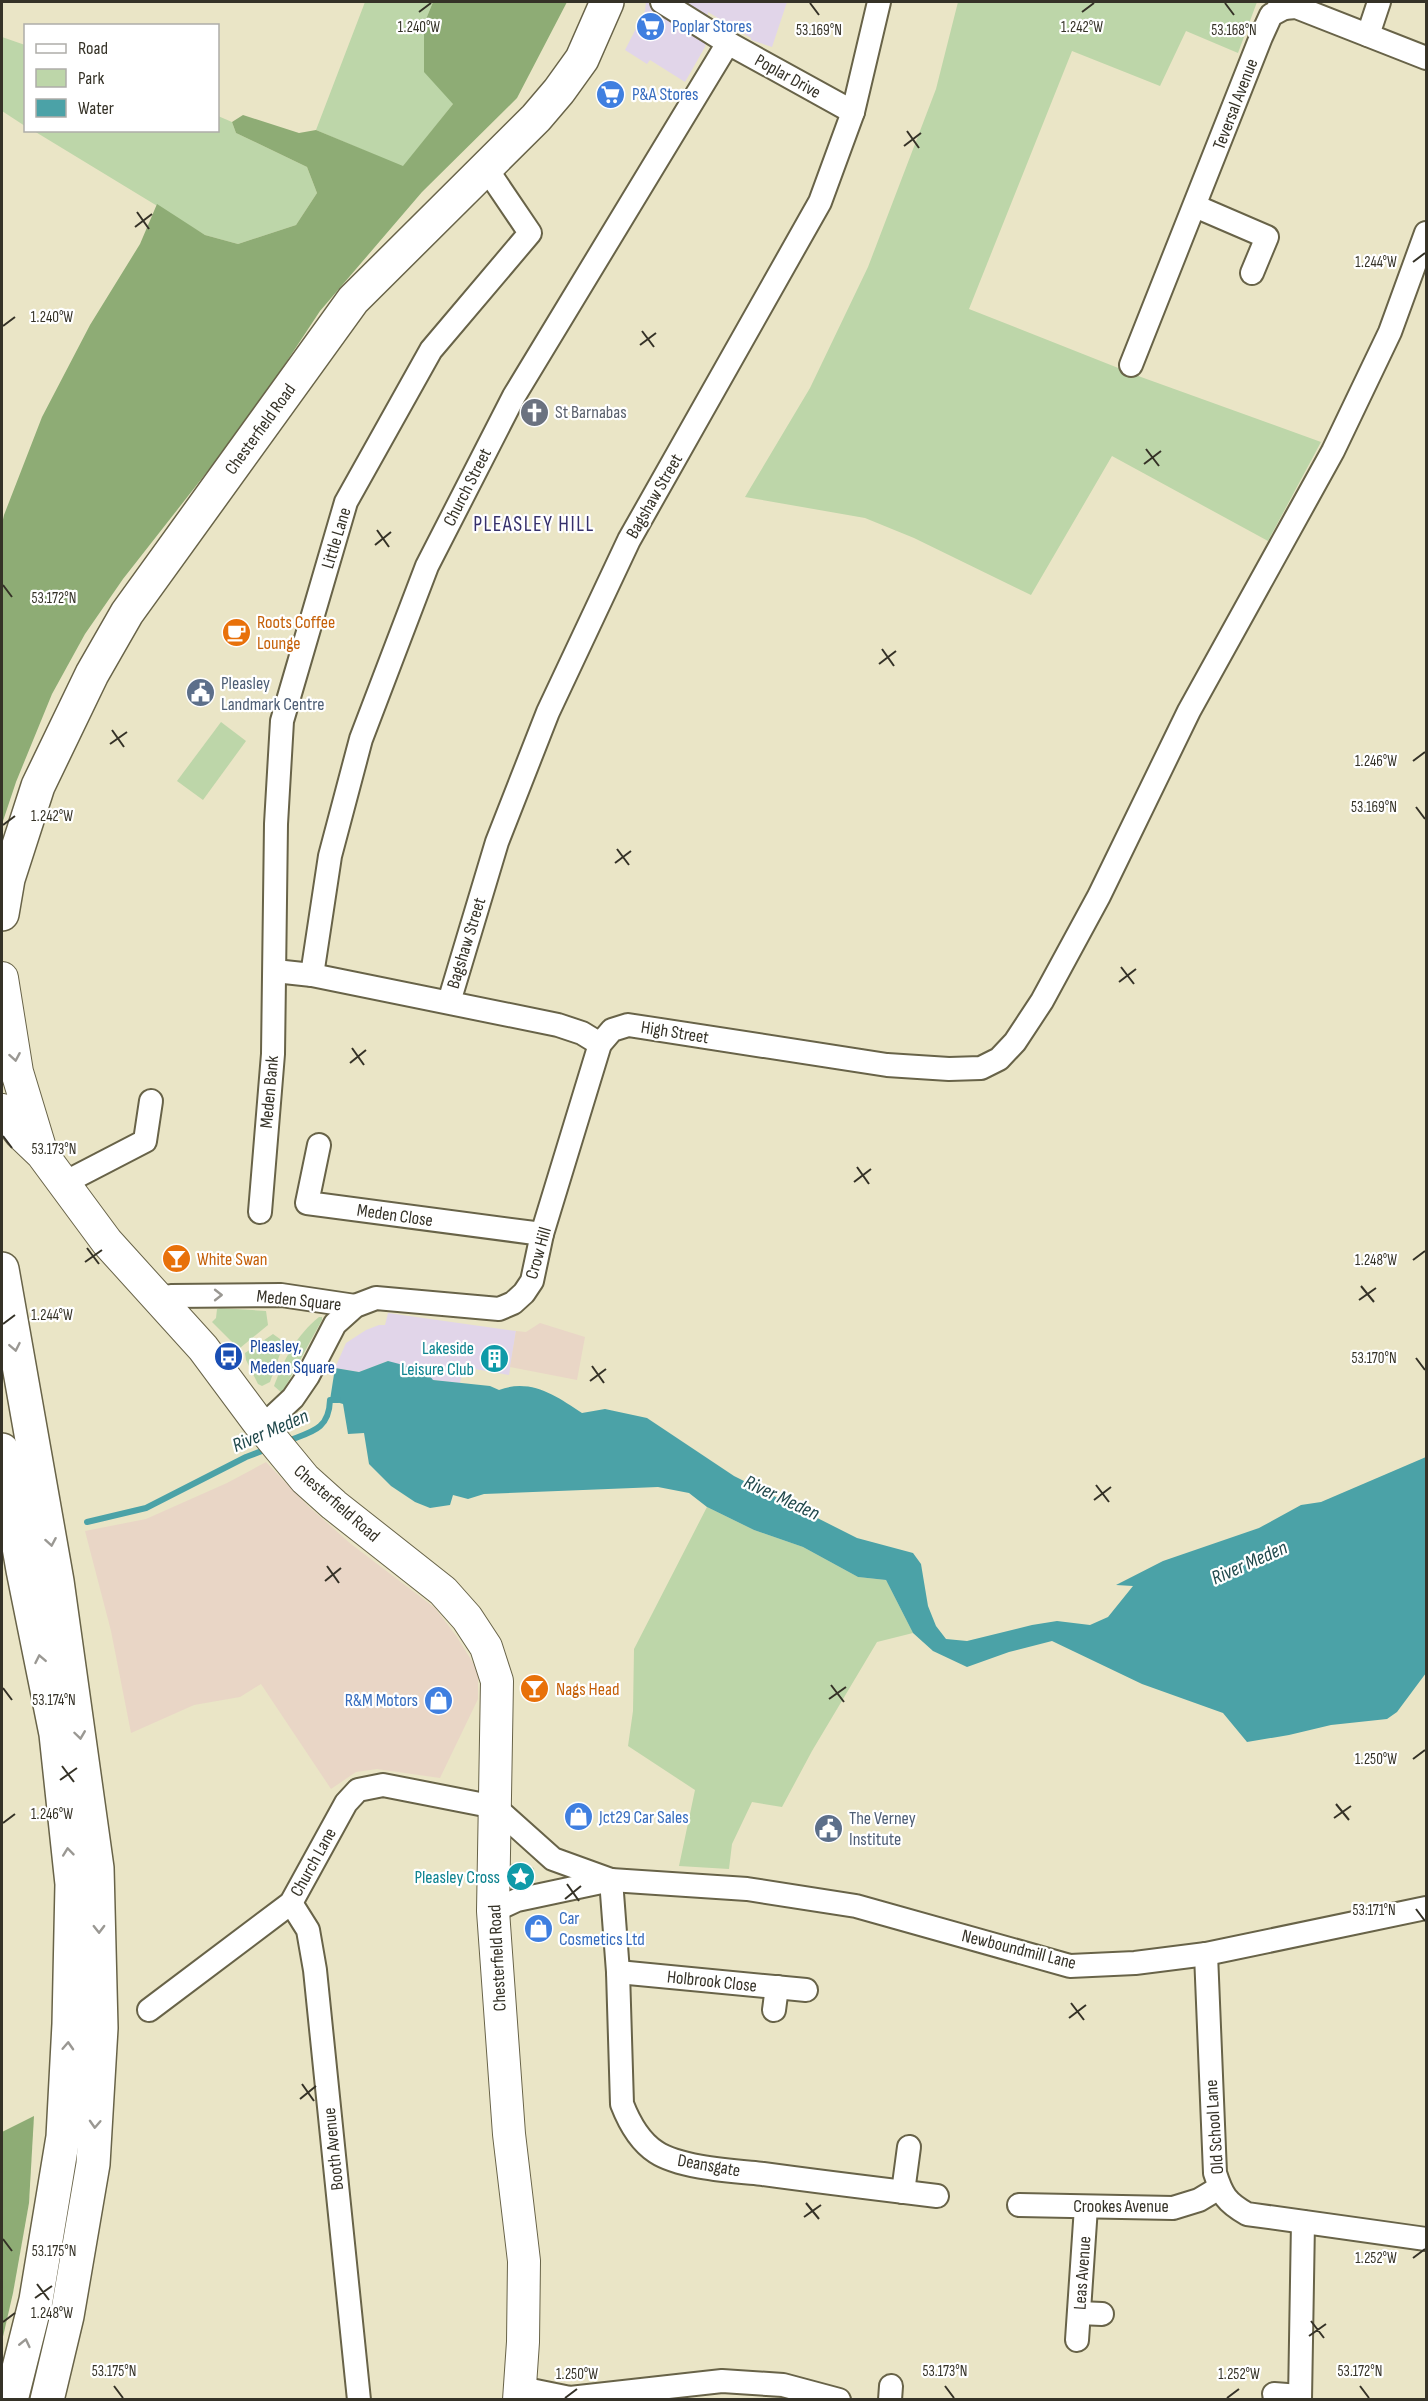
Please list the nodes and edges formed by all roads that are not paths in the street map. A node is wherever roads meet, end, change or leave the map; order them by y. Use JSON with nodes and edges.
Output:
{"nodes":[{"id":1,"x":608,"y":2,"type":"edge"},
{"id":2,"x":662,"y":2,"type":"edge"},
{"id":3,"x":879,"y":2,"type":"edge"},
{"id":4,"x":1379,"y":2,"type":"edge"},
{"id":5,"x":1281,"y":5,"type":"edge"},
{"id":6,"x":1368,"y":35,"type":"junction"},
{"id":7,"x":728,"y":43,"type":"junction"},
{"id":8,"x":1426,"y":58,"type":"edge"},
{"id":9,"x":852,"y":112,"type":"junction"},
{"id":10,"x":486,"y":168,"type":"junction"},
{"id":11,"x":1195,"y":206,"type":"junction"},
{"id":12,"x":1426,"y":233,"type":"edge"},
{"id":13,"x":1252,"y":273,"type":"dead end"},
{"id":14,"x":1131,"y":365,"type":"dead end"},
{"id":15,"x":2,"y":914,"type":"edge"},
{"id":16,"x":275,"y":971,"type":"junction"},
{"id":17,"x":312,"y":975,"type":"junction"},
{"id":18,"x":2,"y":978,"type":"edge"},
{"id":19,"x":449,"y":1002,"type":"junction"},
{"id":20,"x":600,"y":1044,"type":"junction"},
{"id":21,"x":151,"y":1101,"type":"dead end"},
{"id":22,"x":2,"y":1110,"type":"edge"},
{"id":23,"x":319,"y":1145,"type":"dead end"},
{"id":24,"x":42,"y":1154,"type":"junction"},
{"id":25,"x":64,"y":1183,"type":"junction"},
{"id":26,"x":260,"y":1212,"type":"dead end"},
{"id":27,"x":542,"y":1234,"type":"junction"},
{"id":28,"x":2,"y":1269,"type":"edge"},
{"id":29,"x":162,"y":1303,"type":"junction"},
{"id":30,"x":355,"y":1306,"type":"junction"},
{"id":31,"x":264,"y":1430,"type":"junction"},
{"id":32,"x":2,"y":1450,"type":"edge"},
{"id":33,"x":495,"y":1807,"type":"junction"},
{"id":34,"x":611,"y":1880,"type":"junction"},
{"id":35,"x":291,"y":1903,"type":"junction"},
{"id":36,"x":1426,"y":1908,"type":"edge"},
{"id":37,"x":493,"y":1911,"type":"junction"},
{"id":38,"x":1206,"y":1954,"type":"junction"},
{"id":39,"x":618,"y":1971,"type":"junction"},
{"id":40,"x":777,"y":1987,"type":"junction"},
{"id":41,"x":806,"y":1990,"type":"dead end"},
{"id":42,"x":149,"y":2010,"type":"dead end"},
{"id":43,"x":774,"y":2010,"type":"dead end"},
{"id":44,"x":909,"y":2147,"type":"dead end"},
{"id":45,"x":1219,"y":2188,"type":"junction"},
{"id":46,"x":903,"y":2192,"type":"junction"},
{"id":47,"x":937,"y":2196,"type":"dead end"},
{"id":48,"x":1019,"y":2205,"type":"dead end"},
{"id":49,"x":1086,"y":2207,"type":"junction"},
{"id":50,"x":1303,"y":2222,"type":"junction"},
{"id":51,"x":1426,"y":2239,"type":"edge"},
{"id":52,"x":1079,"y":2313,"type":"junction"},
{"id":53,"x":1102,"y":2314,"type":"dead end"},
{"id":54,"x":1077,"y":2340,"type":"dead end"},
{"id":55,"x":520,"y":2394,"type":"edge"},
{"id":56,"x":1274,"y":2394,"type":"dead end"},
{"id":57,"x":1300,"y":2398,"type":"edge"},
{"id":58,"x":11,"y":2400,"type":"edge"},
{"id":59,"x":47,"y":2400,"type":"edge"},
{"id":60,"x":359,"y":2400,"type":"edge"},
{"id":61,"x":839,"y":2400,"type":"edge"}],
"edges":[{"from":1,"to":10,"type":"highway","name":"Chesterfield Road"},
{"from":2,"to":7,"type":"street","name":"Poplar Drive"},
{"from":3,"to":9,"type":"street","name":"Bagshaw Street"},
{"from":4,"to":6,"type":"street"},
{"from":5,"to":6,"type":"street","name":"Teversal Avenue"},
{"from":5,"to":11,"type":"street","name":"Teversal Avenue"},
{"from":6,"to":8,"type":"street","name":"Teversal Avenue"},
{"from":7,"to":9,"type":"street","name":"Poplar Drive"},
{"from":7,"to":17,"type":"street","name":"Church Street"},
{"from":9,"to":19,"type":"street","name":"Bagshaw Street"},
{"from":10,"to":15,"type":"highway","name":"Chesterfield Road"},
{"from":10,"to":16,"type":"street","name":"Little Lane"},
{"from":11,"to":13,"type":"street"},
{"from":11,"to":14,"type":"street","name":"Teversal Avenue"},
{"from":12,"to":20,"type":"street","name":"High Street"},
{"from":16,"to":17,"type":"street"},
{"from":16,"to":26,"type":"street","name":"Meden Bank"},
{"from":17,"to":19,"type":"street"},
{"from":18,"to":24,"type":"street","one_way":true},
{"from":19,"to":20,"type":"street"},
{"from":20,"to":27,"type":"street","name":"Crow Hill"},
{"from":21,"to":25,"type":"street"},
{"from":22,"to":24,"type":"street"},
{"from":23,"to":27,"type":"street","name":"Meden Close"},
{"from":24,"to":25,"type":"street"},
{"from":25,"to":29,"type":"street"},
{"from":27,"to":30,"type":"street","name":"Crow Hill"},
{"from":28,"to":59,"type":"highway","one_way":true},
{"from":29,"to":30,"type":"street","name":"Meden Square","one_way":true},
{"from":29,"to":31,"type":"street"},
{"from":30,"to":31,"type":"street","name":"Meden Square"},
{"from":31,"to":33,"type":"street","name":"Chesterfield Road"},
{"from":58,"to":32,"type":"highway","one_way":true},
{"from":33,"to":34,"type":"street","name":"Newboundmill Lane"},
{"from":33,"to":35,"type":"street","name":"Church Lane"},
{"from":33,"to":37,"type":"street","name":"Chesterfield Road"},
{"from":34,"to":37,"type":"street","name":"Newboundmill Lane"},
{"from":34,"to":38,"type":"street","name":"Newboundmill Lane"},
{"from":34,"to":39,"type":"street","name":"Deansgate"},
{"from":35,"to":42,"type":"street","name":"Church Lane"},
{"from":35,"to":60,"type":"street","name":"Booth Avenue"},
{"from":36,"to":38,"type":"street","name":"Newboundmill Lane"},
{"from":37,"to":55,"type":"street","name":"Chesterfield Road"},
{"from":38,"to":45,"type":"street","name":"Old School Lane"},
{"from":39,"to":40,"type":"street","name":"Holbrook Close"},
{"from":39,"to":46,"type":"street","name":"Deansgate"},
{"from":40,"to":41,"type":"street","name":"Holbrook Close"},
{"from":40,"to":43,"type":"street"},
{"from":44,"to":46,"type":"street"},
{"from":45,"to":49,"type":"street","name":"Crookes Avenue"},
{"from":45,"to":50,"type":"street","name":"Old School Lane"},
{"from":46,"to":47,"type":"street","name":"Deansgate"},
{"from":48,"to":49,"type":"street","name":"Crookes Avenue"},
{"from":49,"to":52,"type":"street","name":"Leas Avenue"},
{"from":50,"to":51,"type":"street","name":"Old School Lane"},
{"from":50,"to":57,"type":"street"},
{"from":52,"to":53,"type":"street"},
{"from":52,"to":54,"type":"street","name":"Leas Avenue"},
{"from":55,"to":61,"type":"street"},
{"from":56,"to":57,"type":"street"}]}
